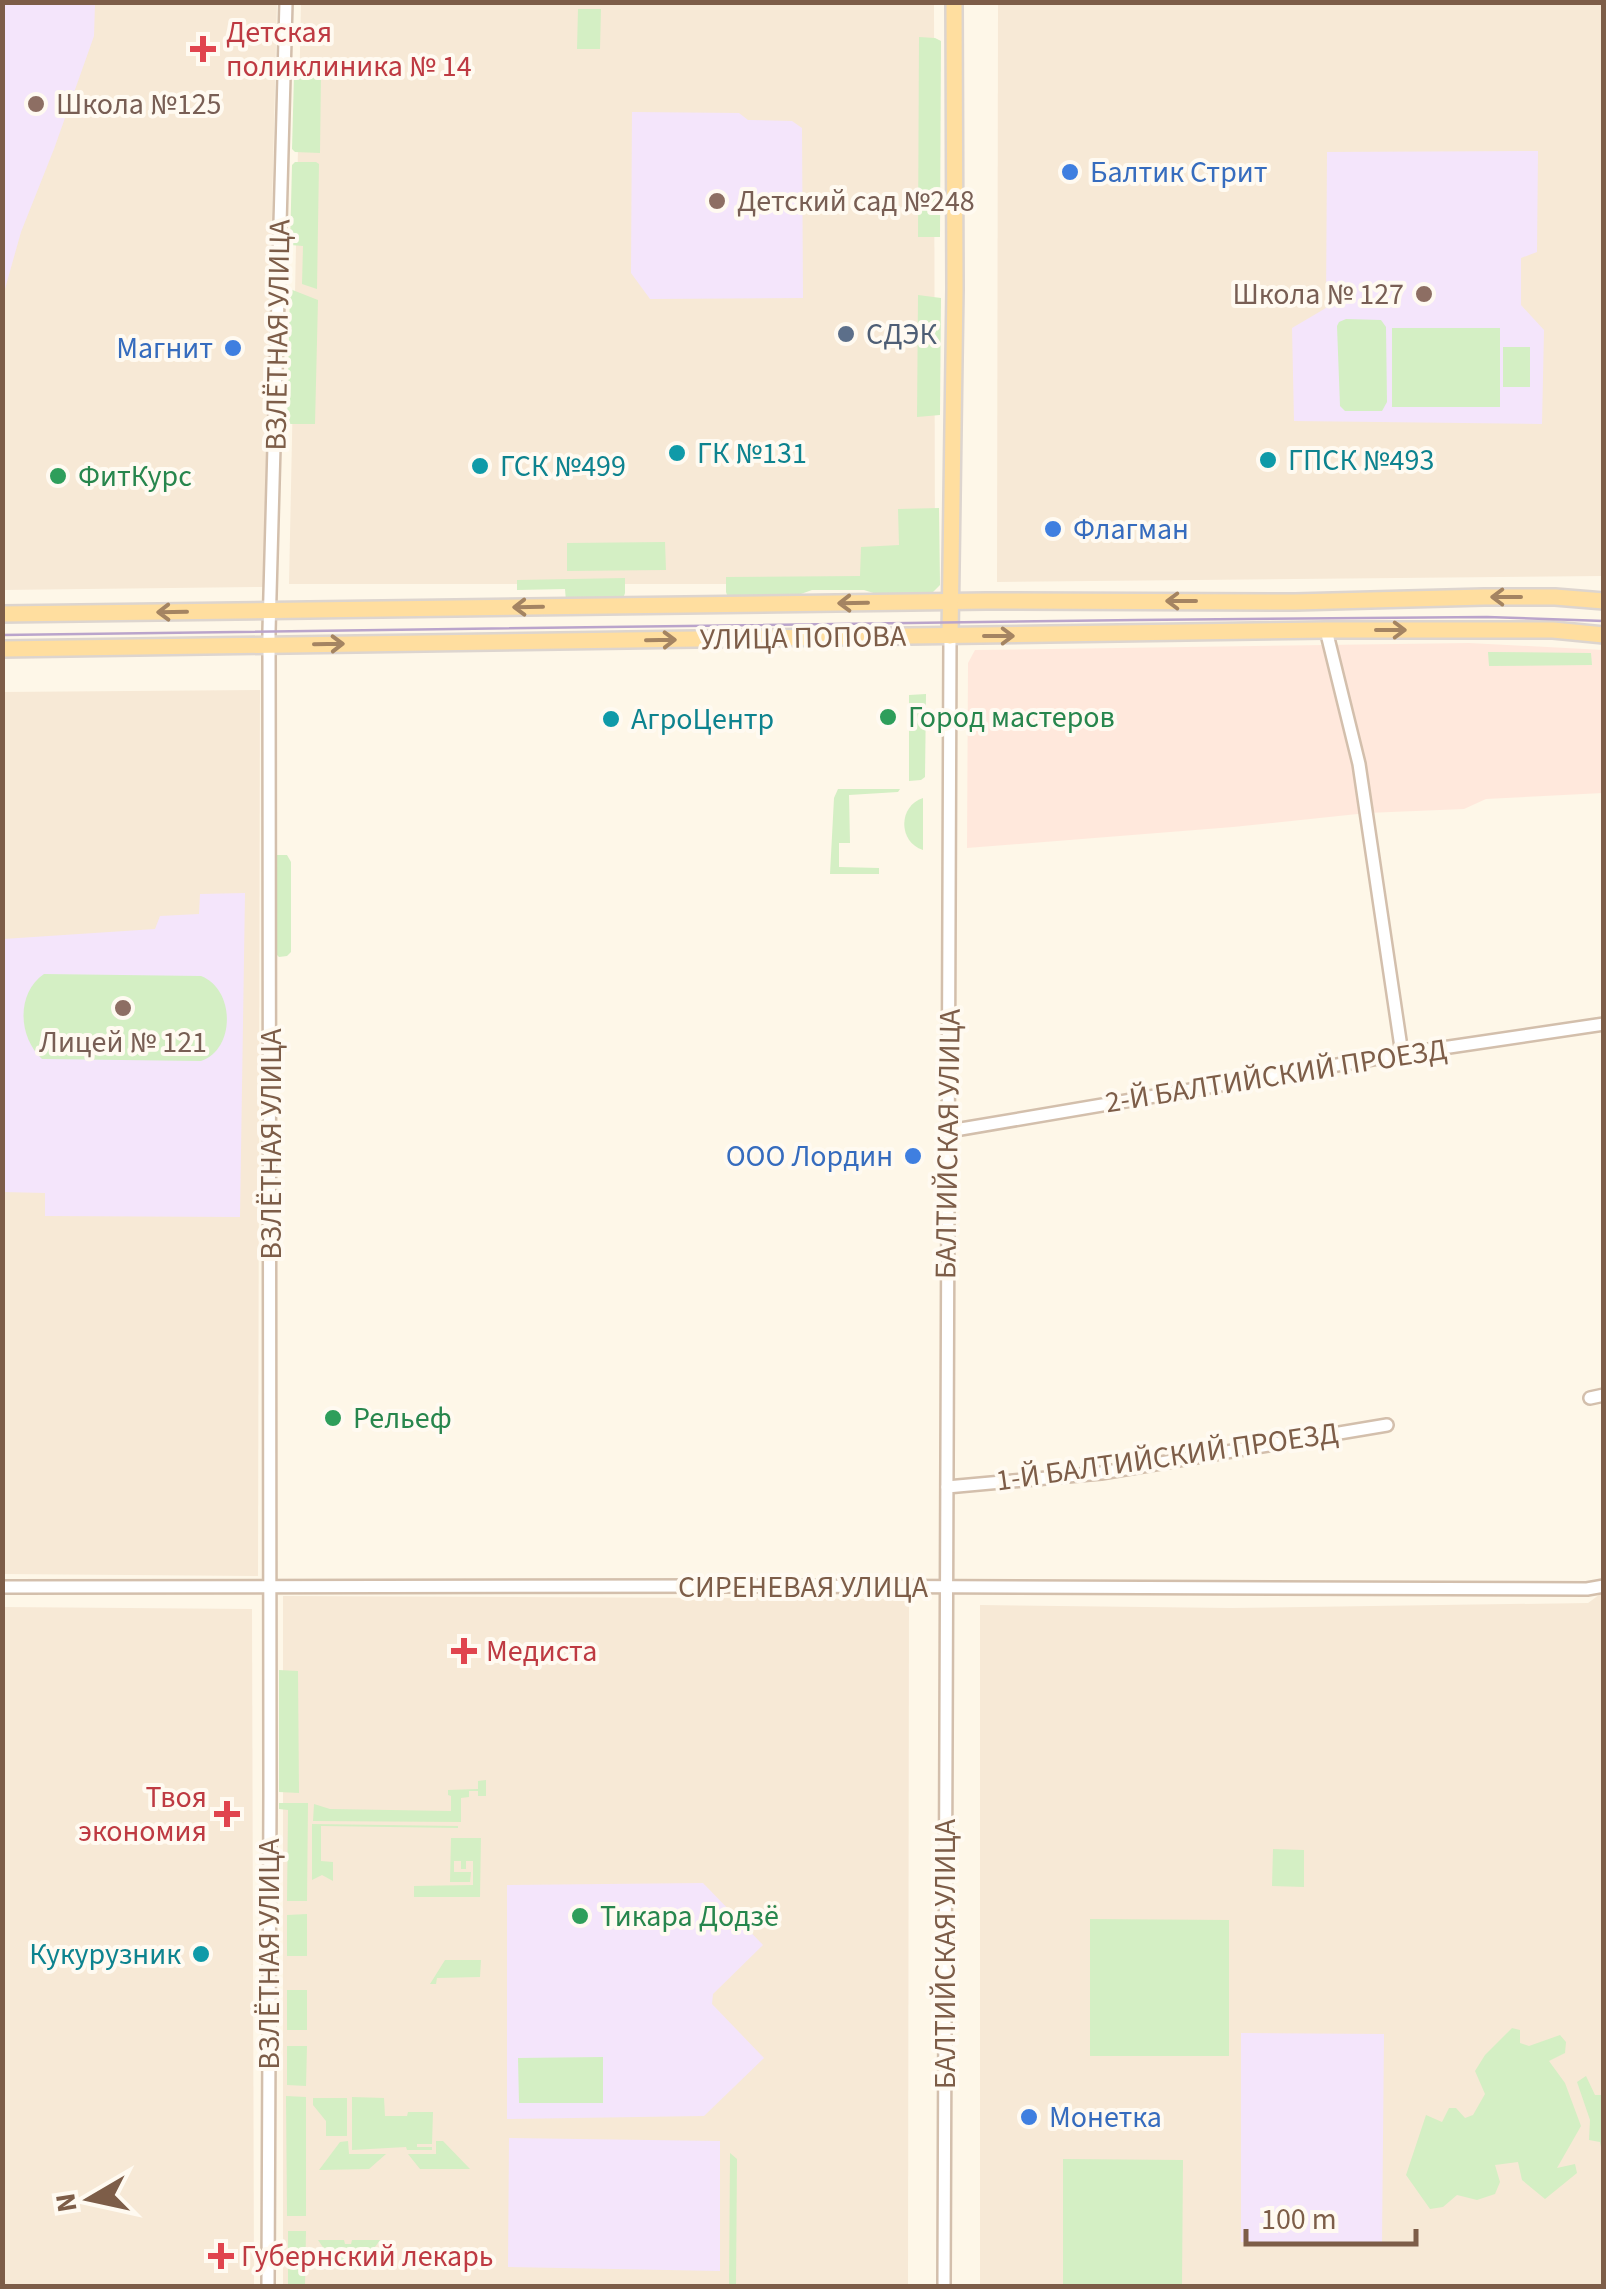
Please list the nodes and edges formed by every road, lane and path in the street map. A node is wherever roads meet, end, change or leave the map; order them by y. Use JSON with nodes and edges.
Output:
{"nodes":[{"id":1,"x":286,"y":2,"type":"edge"},
{"id":2,"x":954,"y":2,"type":"edge"},
{"id":3,"x":1047,"y":601,"type":"junction"},
{"id":4,"x":950,"y":602,"type":"junction"},
{"id":5,"x":1604,"y":602,"type":"edge"},
{"id":6,"x":270,"y":611,"type":"junction"},
{"id":7,"x":2,"y":614,"type":"edge"},
{"id":8,"x":1326,"y":630,"type":"junction"},
{"id":9,"x":1604,"y":635,"type":"edge"},
{"id":10,"x":950,"y":636,"type":"junction"},
{"id":11,"x":1049,"y":636,"type":"junction"},
{"id":12,"x":270,"y":645,"type":"junction"},
{"id":13,"x":2,"y":648,"type":"edge"},
{"id":14,"x":1604,"y":1024,"type":"edge"},
{"id":15,"x":1402,"y":1054,"type":"junction"},
{"id":16,"x":949,"y":1131,"type":"junction"},
{"id":17,"x":1604,"y":1394,"type":"edge"},
{"id":18,"x":1590,"y":1398,"type":"dead end"},
{"id":19,"x":1387,"y":1425,"type":"dead end"},
{"id":20,"x":947,"y":1487,"type":"junction"},
{"id":21,"x":1604,"y":1586,"type":"edge"},
{"id":22,"x":2,"y":1587,"type":"edge"},
{"id":23,"x":946,"y":1587,"type":"junction"},
{"id":24,"x":270,"y":1588,"type":"junction"},
{"id":25,"x":268,"y":2286,"type":"edge"},
{"id":26,"x":944,"y":2286,"type":"edge"}],
"edges":[{"from":1,"to":6,"type":"street","name":"ВЗЛЁТНАЯ УЛИЦА"},
{"from":2,"to":4,"type":"main road","name":"БАЛТИЙСКАЯ УЛИЦА"},
{"from":3,"to":4,"type":"main road","name":"УЛИЦА ПОПОВА"},
{"from":5,"to":3,"type":"main road","name":"УЛИЦА ПОПОВА","one_way":true},
{"from":3,"to":11,"type":"main road"},
{"from":4,"to":6,"type":"main road","name":"УЛИЦА ПОПОВА","one_way":true},
{"from":4,"to":10,"type":"main road","name":"БАЛТИЙСКАЯ УЛИЦА"},
{"from":6,"to":7,"type":"main road","name":"УЛИЦА ПОПОВА","one_way":true},
{"from":6,"to":12,"type":"street","name":"ВЗЛЁТНАЯ УЛИЦА"},
{"from":8,"to":9,"type":"main road","name":"УЛИЦА ПОПОВА","one_way":true},
{"from":8,"to":11,"type":"main road","name":"УЛИЦА ПОПОВА"},
{"from":8,"to":15,"type":"street"},
{"from":10,"to":11,"type":"main road","name":"УЛИЦА ПОПОВА","one_way":true},
{"from":12,"to":10,"type":"main road","name":"УЛИЦА ПОПОВА","one_way":true},
{"from":10,"to":16,"type":"street","name":"БАЛТИЙСКАЯ УЛИЦА"},
{"from":12,"to":13,"type":"main road","name":"УЛИЦА ПОПОВА"},
{"from":12,"to":24,"type":"street","name":"ВЗЛЁТНАЯ УЛИЦА"},
{"from":14,"to":15,"type":"street","name":"2-Й БАЛТИЙСКИЙ ПРОЕЗД"},
{"from":15,"to":16,"type":"street","name":"2-Й БАЛТИЙСКИЙ ПРОЕЗД"},
{"from":16,"to":20,"type":"street","name":"БАЛТИЙСКАЯ УЛИЦА"},
{"from":17,"to":18,"type":"street"},
{"from":19,"to":20,"type":"street","name":"1-Й БАЛТИЙСКИЙ ПРОЕЗД"},
{"from":20,"to":23,"type":"street","name":"БАЛТИЙСКАЯ УЛИЦА"},
{"from":21,"to":23,"type":"street","name":"СИРЕНЕВАЯ УЛИЦА"},
{"from":22,"to":24,"type":"street","name":"СИРЕНЕВАЯ УЛИЦА"},
{"from":23,"to":24,"type":"street","name":"СИРЕНЕВАЯ УЛИЦА"},
{"from":23,"to":26,"type":"street","name":"БАЛТИЙСКАЯ УЛИЦА"},
{"from":24,"to":25,"type":"street","name":"ВЗЛЁТНАЯ УЛИЦА"}]}
